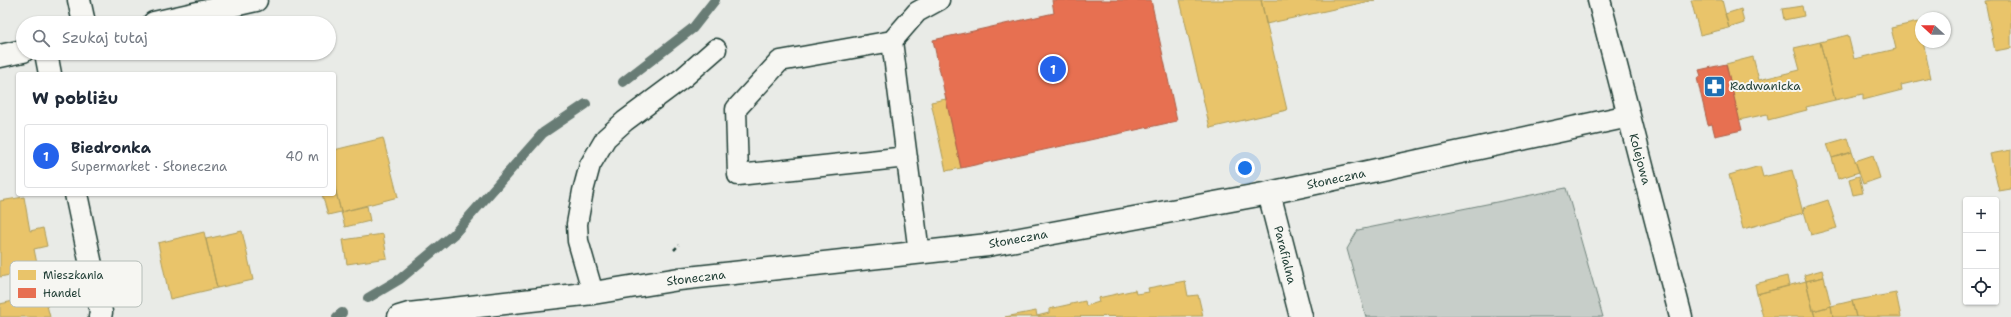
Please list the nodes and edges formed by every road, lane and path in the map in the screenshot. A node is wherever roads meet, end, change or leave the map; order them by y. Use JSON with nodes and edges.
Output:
{"nodes":[{"id":1,"x":79,"y":0,"type":"edge"},
{"id":2,"x":256,"y":0,"type":"edge"},
{"id":3,"x":939,"y":0,"type":"edge"},
{"id":4,"x":1599,"y":0,"type":"edge"},
{"id":5,"x":82,"y":16,"type":"edge"},
{"id":6,"x":185,"y":16,"type":"edge"},
{"id":7,"x":892,"y":41,"type":"junction"},
{"id":8,"x":716,"y":49,"type":"dead end"},
{"id":9,"x":16,"y":53,"type":"edge"},
{"id":10,"x":0,"y":56,"type":"edge"},
{"id":11,"x":47,"y":60,"type":"edge"},
{"id":12,"x":50,"y":72,"type":"edge"},
{"id":13,"x":1629,"y":116,"type":"junction"},
{"id":14,"x":907,"y":157,"type":"junction"},
{"id":15,"x":1270,"y":193,"type":"junction"},
{"id":16,"x":76,"y":196,"type":"edge"},
{"id":17,"x":919,"y":253,"type":"junction"},
{"id":18,"x":90,"y":261,"type":"edge"},
{"id":19,"x":593,"y":293,"type":"junction"},
{"id":20,"x":100,"y":307,"type":"edge"},
{"id":21,"x":100,"y":317,"type":"edge"},
{"id":22,"x":400,"y":317,"type":"edge"},
{"id":23,"x":1302,"y":317,"type":"edge"},
{"id":24,"x":1682,"y":317,"type":"edge"}],
"edges":[{"from":1,"to":5,"type":"street"},
{"from":2,"to":6,"type":"street"},
{"from":3,"to":7,"type":"lane"},
{"from":4,"to":13,"type":"street","name":"Kolejowa"},
{"from":7,"to":14,"type":"lane"},
{"from":7,"to":14,"type":"lane"},
{"from":8,"to":19,"type":"lane"},
{"from":9,"to":10,"type":"street"},
{"from":11,"to":12,"type":"street"},
{"from":13,"to":15,"type":"street","name":"Słoneczna"},
{"from":13,"to":24,"type":"street","name":"Kolejowa"},
{"from":14,"to":17,"type":"lane"},
{"from":15,"to":17,"type":"street","name":"Słoneczna"},
{"from":15,"to":23,"type":"street","name":"Parafialna"},
{"from":16,"to":18,"type":"street"},
{"from":17,"to":19,"type":"street","name":"Słoneczna"},
{"from":19,"to":22,"type":"street","name":"Słoneczna"},
{"from":20,"to":21,"type":"street"}]}
